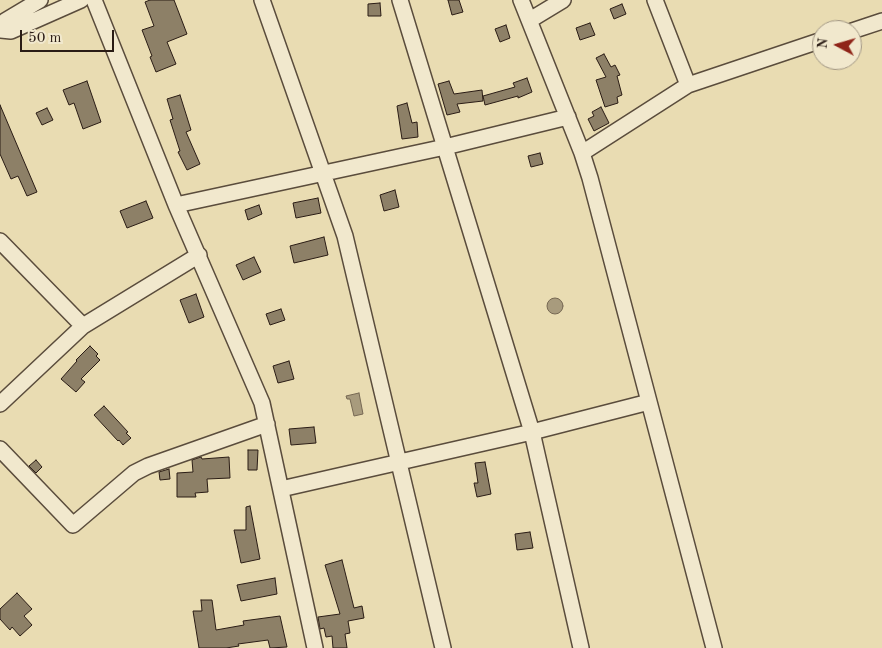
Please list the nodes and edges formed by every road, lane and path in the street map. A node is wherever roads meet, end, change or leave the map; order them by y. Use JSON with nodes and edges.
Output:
{"nodes":[{"id":1,"x":40,"y":0,"type":"edge"},
{"id":2,"x":81,"y":0,"type":"edge"},
{"id":3,"x":94,"y":0,"type":"edge"},
{"id":4,"x":262,"y":0,"type":"edge"},
{"id":5,"x":400,"y":0,"type":"edge"},
{"id":6,"x":522,"y":0,"type":"edge"},
{"id":7,"x":563,"y":0,"type":"edge"},
{"id":8,"x":655,"y":0,"type":"edge"},
{"id":9,"x":530,"y":20,"type":"junction"},
{"id":10,"x":882,"y":21,"type":"edge"},
{"id":11,"x":862,"y":27,"type":"edge"},
{"id":12,"x":0,"y":30,"type":"edge"},
{"id":13,"x":812,"y":43,"type":"edge"},
{"id":14,"x":688,"y":85,"type":"junction"},
{"id":15,"x":568,"y":117,"type":"junction"},
{"id":16,"x":445,"y":147,"type":"junction"},
{"id":17,"x":582,"y":153,"type":"junction"},
{"id":18,"x":323,"y":173,"type":"junction"},
{"id":19,"x":176,"y":205,"type":"junction"},
{"id":20,"x":0,"y":241,"type":"edge"},
{"id":21,"x":198,"y":255,"type":"junction"},
{"id":22,"x":84,"y":326,"type":"junction"},
{"id":23,"x":649,"y":402,"type":"junction"},
{"id":24,"x":0,"y":404,"type":"edge"},
{"id":25,"x":267,"y":424,"type":"junction"},
{"id":26,"x":532,"y":432,"type":"junction"},
{"id":27,"x":0,"y":449,"type":"edge"},
{"id":28,"x":399,"y":461,"type":"junction"},
{"id":29,"x":281,"y":489,"type":"junction"},
{"id":30,"x":315,"y":648,"type":"edge"},
{"id":31,"x":443,"y":648,"type":"edge"},
{"id":32,"x":582,"y":648,"type":"edge"},
{"id":33,"x":714,"y":648,"type":"edge"}],
"edges":[{"from":1,"to":12,"type":"street"},
{"from":2,"to":12,"type":"street"},
{"from":3,"to":19,"type":"street"},
{"from":4,"to":18,"type":"street"},
{"from":5,"to":16,"type":"street"},
{"from":6,"to":9,"type":"street"},
{"from":7,"to":9,"type":"street"},
{"from":8,"to":14,"type":"street"},
{"from":9,"to":15,"type":"street"},
{"from":10,"to":11,"type":"street"},
{"from":13,"to":14,"type":"street"},
{"from":14,"to":17,"type":"street"},
{"from":15,"to":16,"type":"street"},
{"from":15,"to":17,"type":"street"},
{"from":16,"to":18,"type":"street"},
{"from":16,"to":26,"type":"street"},
{"from":17,"to":23,"type":"street"},
{"from":18,"to":19,"type":"street"},
{"from":18,"to":28,"type":"street"},
{"from":19,"to":21,"type":"street"},
{"from":20,"to":22,"type":"street"},
{"from":21,"to":22,"type":"street"},
{"from":21,"to":25,"type":"street"},
{"from":22,"to":24,"type":"street"},
{"from":23,"to":26,"type":"street"},
{"from":23,"to":33,"type":"street"},
{"from":25,"to":27,"type":"street"},
{"from":25,"to":29,"type":"street"},
{"from":26,"to":28,"type":"street"},
{"from":26,"to":32,"type":"street"},
{"from":28,"to":29,"type":"street"},
{"from":28,"to":31,"type":"street"},
{"from":29,"to":30,"type":"street"}]}
